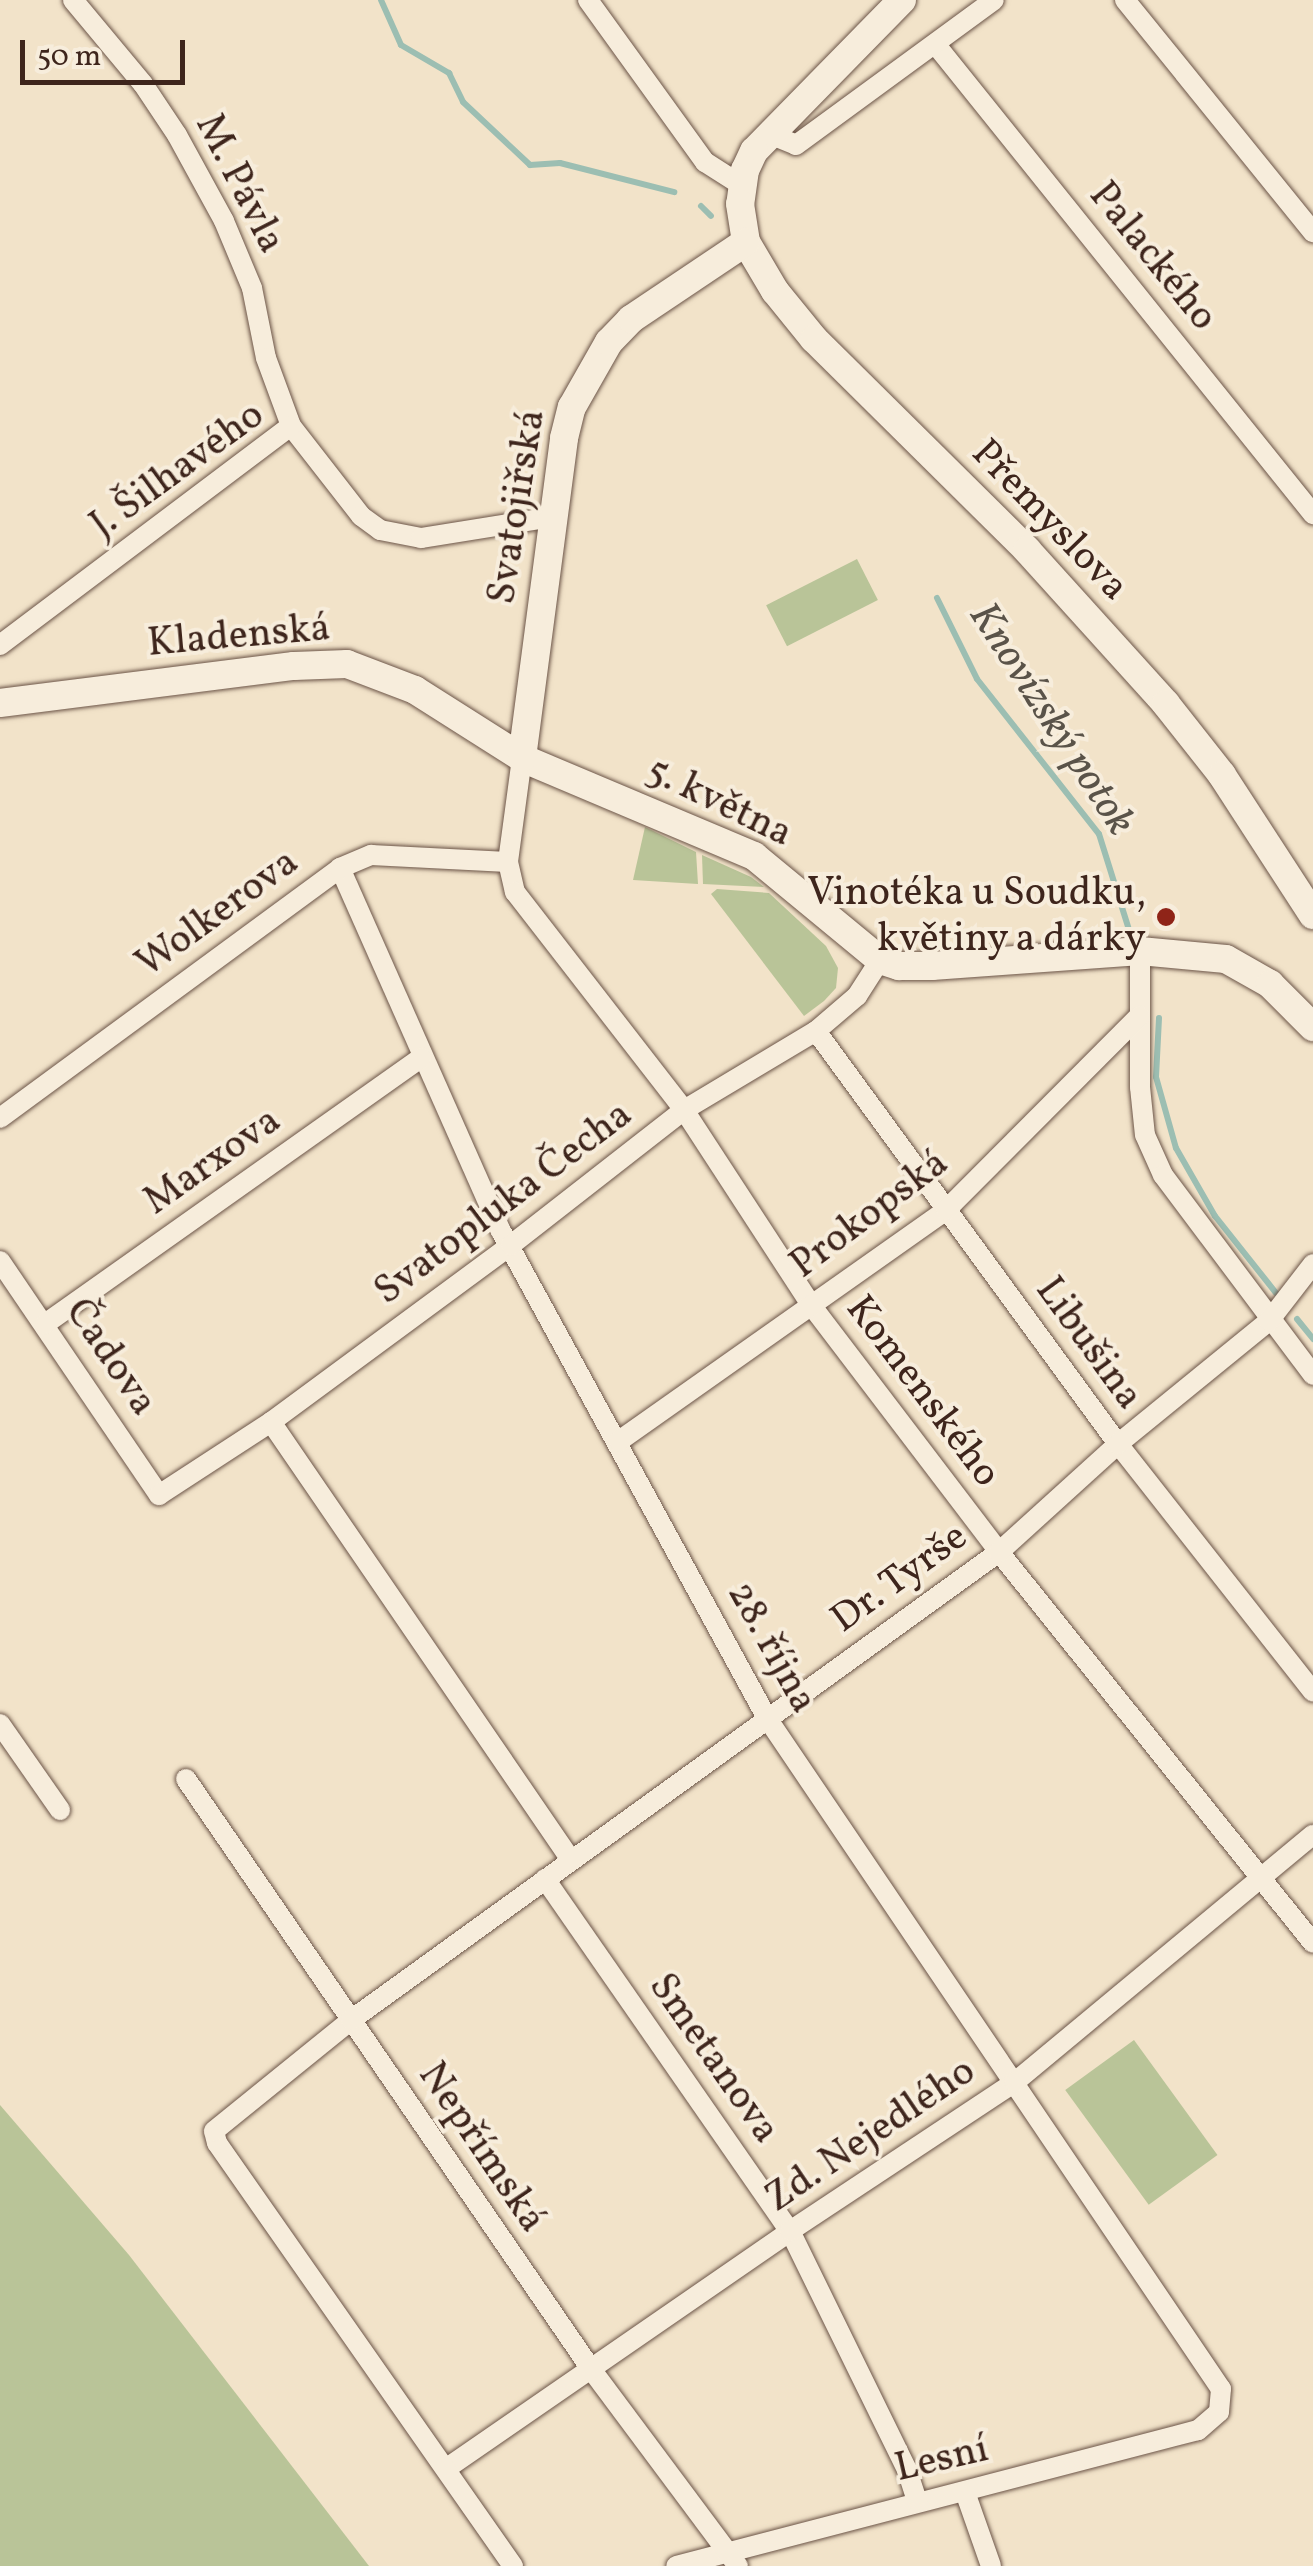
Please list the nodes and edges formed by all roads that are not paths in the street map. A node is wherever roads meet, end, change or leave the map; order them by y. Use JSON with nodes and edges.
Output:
{"nodes":[{"id":1,"x":73,"y":0,"type":"edge"},
{"id":2,"x":588,"y":0,"type":"edge"},
{"id":3,"x":902,"y":0,"type":"edge"},
{"id":4,"x":994,"y":0,"type":"edge"},
{"id":5,"x":1126,"y":0,"type":"edge"},
{"id":6,"x":936,"y":44,"type":"junction"},
{"id":7,"x":767,"y":134,"type":"junction"},
{"id":8,"x":742,"y":185,"type":"junction"},
{"id":9,"x":1313,"y":232,"type":"edge"},
{"id":10,"x":746,"y":242,"type":"junction"},
{"id":11,"x":292,"y":426,"type":"junction"},
{"id":12,"x":1313,"y":514,"type":"edge"},
{"id":13,"x":552,"y":517,"type":"junction"},
{"id":14,"x":0,"y":645,"type":"edge"},
{"id":15,"x":0,"y":703,"type":"edge"},
{"id":16,"x":522,"y":758,"type":"junction"},
{"id":17,"x":508,"y":862,"type":"junction"},
{"id":18,"x":340,"y":868,"type":"junction"},
{"id":19,"x":1313,"y":915,"type":"edge"},
{"id":20,"x":1140,"y":951,"type":"junction"},
{"id":21,"x":880,"y":960,"type":"junction"},
{"id":22,"x":1140,"y":1016,"type":"junction"},
{"id":23,"x":1313,"y":1026,"type":"edge"},
{"id":24,"x":816,"y":1031,"type":"junction"},
{"id":25,"x":421,"y":1058,"type":"junction"},
{"id":26,"x":684,"y":1110,"type":"junction"},
{"id":27,"x":0,"y":1118,"type":"edge"},
{"id":28,"x":946,"y":1210,"type":"junction"},
{"id":29,"x":511,"y":1245,"type":"junction"},
{"id":30,"x":0,"y":1261,"type":"edge"},
{"id":31,"x":1313,"y":1264,"type":"edge"},
{"id":32,"x":812,"y":1304,"type":"junction"},
{"id":33,"x":1269,"y":1321,"type":"junction"},
{"id":34,"x":46,"y":1324,"type":"junction"},
{"id":35,"x":1313,"y":1376,"type":"edge"},
{"id":36,"x":271,"y":1422,"type":"junction"},
{"id":37,"x":619,"y":1440,"type":"junction"},
{"id":38,"x":1118,"y":1444,"type":"junction"},
{"id":39,"x":159,"y":1495,"type":"joint"},
{"id":40,"x":1000,"y":1552,"type":"junction"},
{"id":41,"x":1313,"y":1692,"type":"edge"},
{"id":42,"x":767,"y":1718,"type":"junction"},
{"id":43,"x":0,"y":1724,"type":"edge"},
{"id":44,"x":186,"y":1779,"type":"dead end"},
{"id":45,"x":60,"y":1810,"type":"dead end"},
{"id":46,"x":1313,"y":1835,"type":"edge"},
{"id":47,"x":571,"y":1860,"type":"junction"},
{"id":48,"x":1260,"y":1877,"type":"junction"},
{"id":49,"x":544,"y":1878,"type":"junction"},
{"id":50,"x":1313,"y":1943,"type":"edge"},
{"id":51,"x":352,"y":2020,"type":"junction"},
{"id":52,"x":1015,"y":2082,"type":"junction"},
{"id":53,"x":790,"y":2231,"type":"junction"},
{"id":54,"x":591,"y":2369,"type":"junction"},
{"id":55,"x":1218,"y":2412,"type":"joint"},
{"id":56,"x":447,"y":2468,"type":"junction"},
{"id":57,"x":965,"y":2492,"type":"junction"},
{"id":58,"x":917,"y":2501,"type":"junction"},
{"id":59,"x":732,"y":2558,"type":"edge"},
{"id":60,"x":513,"y":2566,"type":"edge"},
{"id":61,"x":676,"y":2566,"type":"edge"},
{"id":62,"x":991,"y":2566,"type":"edge"}],
"edges":[{"from":1,"to":11,"type":"street","name":"M. Pávla"},
{"from":2,"to":8,"type":"street"},
{"from":3,"to":7,"type":"street","name":"Přemyslova"},
{"from":4,"to":6,"type":"street"},
{"from":5,"to":9,"type":"street"},
{"from":6,"to":7,"type":"street"},
{"from":6,"to":12,"type":"street","name":"Palackého"},
{"from":7,"to":8,"type":"street","name":"Přemyslova"},
{"from":8,"to":10,"type":"street","name":"Přemyslova"},
{"from":10,"to":13,"type":"street","name":"Svatojiřská"},
{"from":10,"to":19,"type":"street","name":"Přemyslova"},
{"from":11,"to":13,"type":"street","name":"J. Šilhavého"},
{"from":11,"to":14,"type":"street","name":"J. Šilhavého"},
{"from":13,"to":16,"type":"street","name":"Svatojiřská"},
{"from":15,"to":16,"type":"street","name":"Kladenská"},
{"from":16,"to":17,"type":"street","name":"Svatojiřská"},
{"from":16,"to":21,"type":"street","name":"5. května"},
{"from":17,"to":18,"type":"street","name":"Wolkerova"},
{"from":17,"to":26,"type":"street","name":"Komenského"},
{"from":18,"to":25,"type":"street","name":"28. října"},
{"from":18,"to":27,"type":"street","name":"Wolkerova"},
{"from":20,"to":21,"type":"street"},
{"from":20,"to":22,"type":"street"},
{"from":20,"to":23,"type":"street"},
{"from":21,"to":24,"type":"street","name":"Svatopluka Čecha"},
{"from":22,"to":28,"type":"street","name":"Prokopská"},
{"from":22,"to":33,"type":"street"},
{"from":24,"to":26,"type":"street","name":"Svatopluka Čecha"},
{"from":24,"to":28,"type":"street","name":"Libušina"},
{"from":25,"to":29,"type":"street","name":"28. října"},
{"from":25,"to":34,"type":"street","name":"Marxova"},
{"from":26,"to":29,"type":"street","name":"Svatopluka Čecha"},
{"from":26,"to":32,"type":"street","name":"Komenského"},
{"from":28,"to":32,"type":"street","name":"Prokopská"},
{"from":28,"to":38,"type":"street","name":"Libušina"},
{"from":29,"to":36,"type":"street","name":"Svatopluka Čecha"},
{"from":29,"to":37,"type":"street","name":"28. října"},
{"from":30,"to":34,"type":"street","name":"Čadova"},
{"from":31,"to":33,"type":"street","name":"Dr. Tyrše"},
{"from":32,"to":37,"type":"street","name":"Prokopská"},
{"from":32,"to":40,"type":"street","name":"Komenského"},
{"from":33,"to":35,"type":"street"},
{"from":33,"to":38,"type":"street","name":"Dr. Tyrše"},
{"from":34,"to":39,"type":"street","name":"Čadova"},
{"from":36,"to":39,"type":"street","name":"Svatopluka Čecha"},
{"from":36,"to":47,"type":"street"},
{"from":37,"to":42,"type":"street","name":"28. října"},
{"from":38,"to":40,"type":"street","name":"Dr. Tyrše"},
{"from":38,"to":41,"type":"street","name":"Libušina"},
{"from":40,"to":42,"type":"street","name":"Dr. Tyrše"},
{"from":40,"to":48,"type":"street","name":"Komenského"},
{"from":42,"to":47,"type":"street","name":"Dr. Tyrše"},
{"from":42,"to":52,"type":"street","name":"28. října"},
{"from":43,"to":45,"type":"street"},
{"from":44,"to":51,"type":"street","name":"Nepřímská"},
{"from":46,"to":48,"type":"street","name":"Zd. Nejedlého"},
{"from":47,"to":49,"type":"street","name":"Dr. Tyrše"},
{"from":48,"to":50,"type":"street","name":"Komenského"},
{"from":48,"to":52,"type":"street","name":"Zd. Nejedlého"},
{"from":49,"to":51,"type":"street","name":"Dr. Tyrše"},
{"from":49,"to":53,"type":"street","name":"Smetanova"},
{"from":51,"to":54,"type":"street","name":"Nepřímská"},
{"from":51,"to":56,"type":"street","name":"Dr. Tyrše"},
{"from":52,"to":53,"type":"street","name":"Zd. Nejedlého"},
{"from":52,"to":55,"type":"street","name":"28. října"},
{"from":53,"to":54,"type":"street","name":"Zd. Nejedlého"},
{"from":53,"to":58,"type":"street","name":"Smetanova"},
{"from":54,"to":56,"type":"street","name":"Zd. Nejedlého"},
{"from":54,"to":59,"type":"street","name":"Nepřímská"},
{"from":55,"to":57,"type":"street","name":"Lesní"},
{"from":56,"to":60,"type":"street"},
{"from":57,"to":58,"type":"street","name":"Lesní"},
{"from":57,"to":62,"type":"street"},
{"from":58,"to":59,"type":"street","name":"Lesní"},
{"from":59,"to":61,"type":"street","name":"Lesní"}]}
